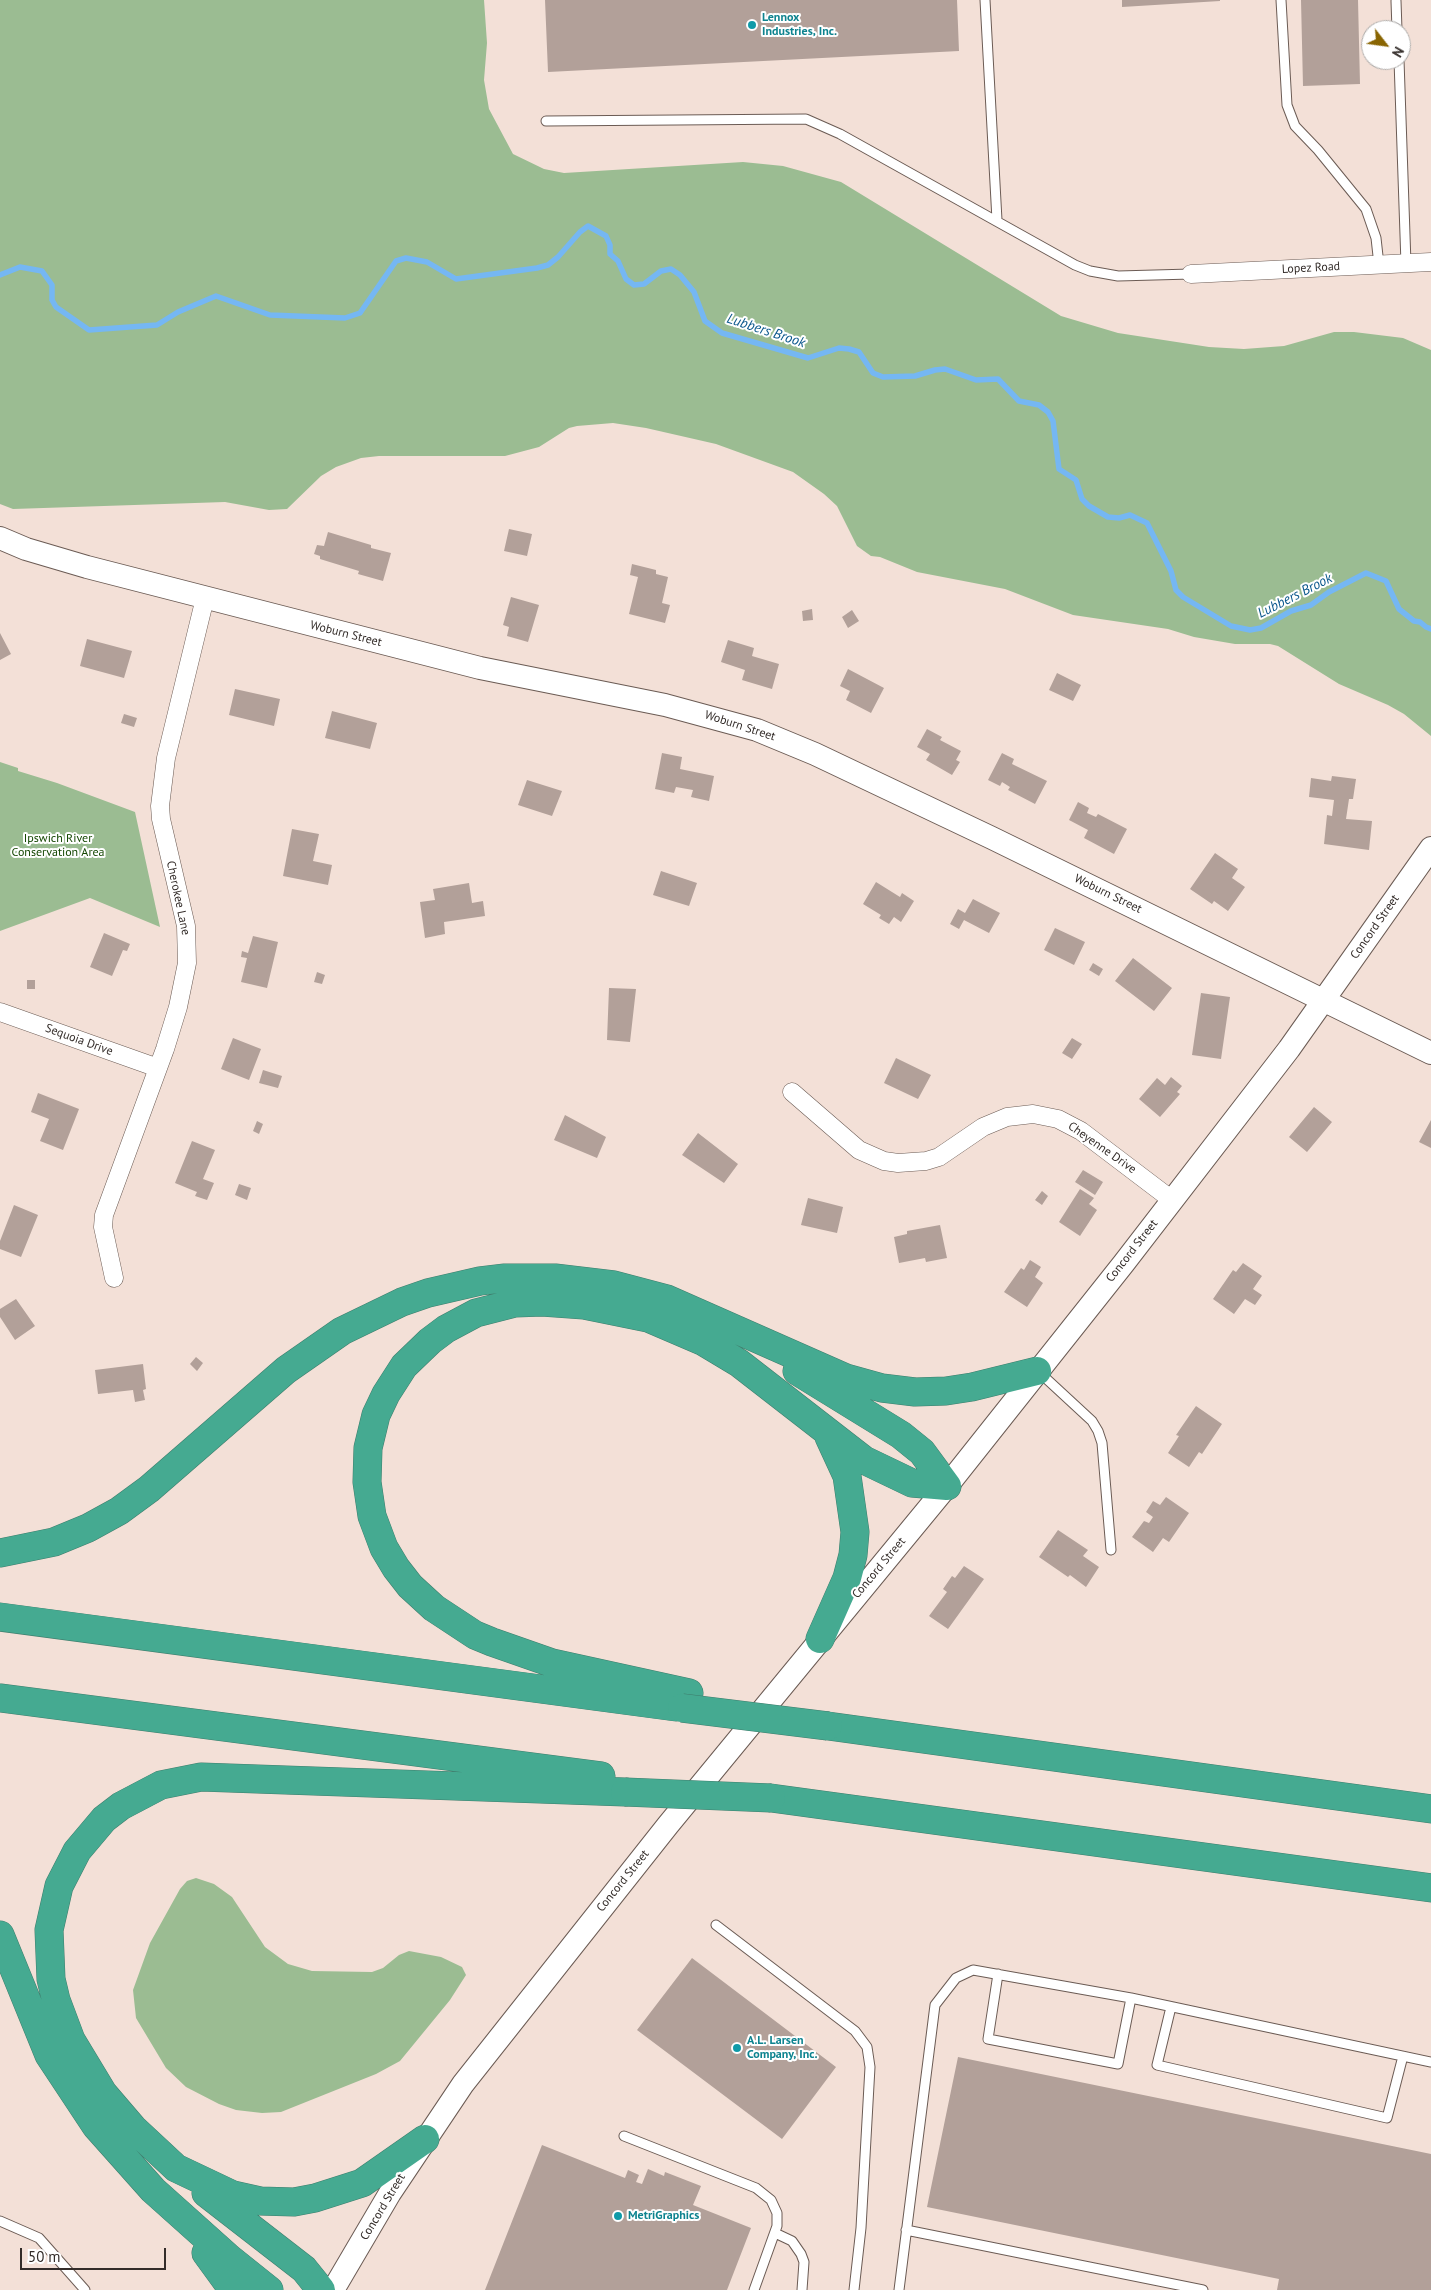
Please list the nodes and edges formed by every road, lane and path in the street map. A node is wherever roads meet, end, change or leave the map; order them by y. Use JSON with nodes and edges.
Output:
{"nodes":[{"id":1,"x":985,"y":0,"type":"edge"},
{"id":2,"x":1281,"y":0,"type":"edge"},
{"id":3,"x":1396,"y":1,"type":"edge"},
{"id":4,"x":1397,"y":20,"type":"edge"},
{"id":5,"x":1399,"y":70,"type":"edge"},
{"id":6,"x":546,"y":122,"type":"dead end"},
{"id":7,"x":997,"y":220,"type":"junction"},
{"id":8,"x":1431,"y":262,"type":"edge"},
{"id":9,"x":1406,"y":264,"type":"junction"},
{"id":10,"x":1379,"y":265,"type":"junction"},
{"id":11,"x":1191,"y":274,"type":"joint"},
{"id":12,"x":0,"y":538,"type":"edge"},
{"id":13,"x":205,"y":598,"type":"junction"},
{"id":14,"x":1431,"y":848,"type":"edge"},
{"id":15,"x":1324,"y":1000,"type":"junction"},
{"id":16,"x":0,"y":1012,"type":"edge"},
{"id":17,"x":1431,"y":1053,"type":"edge"},
{"id":18,"x":158,"y":1068,"type":"junction"},
{"id":19,"x":792,"y":1092,"type":"dead end"},
{"id":20,"x":1172,"y":1200,"type":"junction"},
{"id":21,"x":114,"y":1278,"type":"dead end"},
{"id":22,"x":736,"y":1331,"type":"junction"},
{"id":23,"x":1037,"y":1371,"type":"junction"},
{"id":24,"x":825,"y":1431,"type":"junction"},
{"id":25,"x":947,"y":1486,"type":"junction"},
{"id":26,"x":1111,"y":1550,"type":"dead end"},
{"id":27,"x":0,"y":1553,"type":"edge"},
{"id":28,"x":0,"y":1617,"type":"edge"},
{"id":29,"x":820,"y":1639,"type":"junction"},
{"id":30,"x":0,"y":1698,"type":"edge"},
{"id":31,"x":685,"y":1700,"type":"junction"},
{"id":32,"x":630,"y":1786,"type":"junction"},
{"id":33,"x":1431,"y":1808,"type":"edge"},
{"id":34,"x":1431,"y":1888,"type":"edge"},
{"id":35,"x":716,"y":1925,"type":"dead end"},
{"id":36,"x":0,"y":1935,"type":"edge"},
{"id":37,"x":998,"y":1974,"type":"junction"},
{"id":38,"x":1131,"y":1998,"type":"junction"},
{"id":39,"x":1171,"y":2007,"type":"junction"},
{"id":40,"x":1403,"y":2056,"type":"junction"},
{"id":41,"x":1431,"y":2062,"type":"edge"},
{"id":42,"x":624,"y":2136,"type":"dead end"},
{"id":43,"x":425,"y":2139,"type":"junction"},
{"id":44,"x":176,"y":2168,"type":"junction"},
{"id":45,"x":159,"y":2196,"type":"junction"},
{"id":46,"x":0,"y":2220,"type":"edge"},
{"id":47,"x":906,"y":2230,"type":"junction"},
{"id":48,"x":776,"y":2233,"type":"junction"},
{"id":49,"x":85,"y":2290,"type":"edge"},
{"id":50,"x":233,"y":2290,"type":"edge"},
{"id":51,"x":269,"y":2290,"type":"edge"},
{"id":52,"x":321,"y":2290,"type":"edge"},
{"id":53,"x":333,"y":2290,"type":"edge"},
{"id":54,"x":754,"y":2290,"type":"edge"},
{"id":55,"x":802,"y":2290,"type":"edge"},
{"id":56,"x":854,"y":2290,"type":"edge"},
{"id":57,"x":899,"y":2290,"type":"edge"},
{"id":58,"x":1203,"y":2290,"type":"edge"}],
"edges":[{"from":1,"to":7,"type":"lane"},
{"from":2,"to":10,"type":"lane"},
{"from":3,"to":4,"type":"lane"},
{"from":5,"to":9,"type":"lane"},
{"from":6,"to":7,"type":"lane"},
{"from":7,"to":11,"type":"lane"},
{"from":8,"to":9,"type":"street","name":"Lopez Road"},
{"from":9,"to":10,"type":"street","name":"Lopez Road"},
{"from":10,"to":11,"type":"street","name":"Lopez Road"},
{"from":12,"to":13,"type":"street","name":"Woburn Street"},
{"from":13,"to":15,"type":"street","name":"Woburn Street"},
{"from":13,"to":18,"type":"street","name":"Cherokee Lane"},
{"from":14,"to":15,"type":"street","name":"Concord Street"},
{"from":15,"to":17,"type":"street","name":"Woburn Street"},
{"from":15,"to":20,"type":"street","name":"Concord Street"},
{"from":16,"to":18,"type":"street","name":"Sequoia Drive"},
{"from":18,"to":21,"type":"street","name":"Cherokee Lane"},
{"from":19,"to":20,"type":"street","name":"Cheyenne Drive"},
{"from":20,"to":23,"type":"street","name":"Concord Street"},
{"from":22,"to":23,"type":"highway"},
{"from":22,"to":25,"type":"highway"},
{"from":22,"to":27,"type":"highway"},
{"from":23,"to":25,"type":"street","name":"Concord Street"},
{"from":23,"to":26,"type":"lane"},
{"from":24,"to":25,"type":"highway"},
{"from":24,"to":29,"type":"highway"},
{"from":24,"to":31,"type":"highway"},
{"from":25,"to":29,"type":"street","name":"Concord Street"},
{"from":28,"to":31,"type":"highway"},
{"from":29,"to":43,"type":"street","name":"Concord Street"},
{"from":30,"to":32,"type":"highway"},
{"from":31,"to":33,"type":"highway","bridge":true},
{"from":32,"to":34,"type":"highway","bridge":true},
{"from":32,"to":44,"type":"highway"},
{"from":35,"to":56,"type":"lane"},
{"from":36,"to":45,"type":"highway"},
{"from":37,"to":38,"type":"lane"},
{"from":37,"to":38,"type":"lane"},
{"from":37,"to":47,"type":"lane"},
{"from":38,"to":39,"type":"lane"},
{"from":39,"to":40,"type":"lane"},
{"from":39,"to":40,"type":"lane"},
{"from":40,"to":41,"type":"lane"},
{"from":42,"to":48,"type":"lane"},
{"from":43,"to":44,"type":"highway"},
{"from":43,"to":53,"type":"street","name":"Concord Street"},
{"from":44,"to":52,"type":"highway"},
{"from":45,"to":50,"type":"highway"},
{"from":45,"to":51,"type":"highway"},
{"from":46,"to":49,"type":"lane"},
{"from":47,"to":57,"type":"lane"},
{"from":47,"to":58,"type":"lane"},
{"from":48,"to":54,"type":"lane"},
{"from":48,"to":55,"type":"lane"}]}
